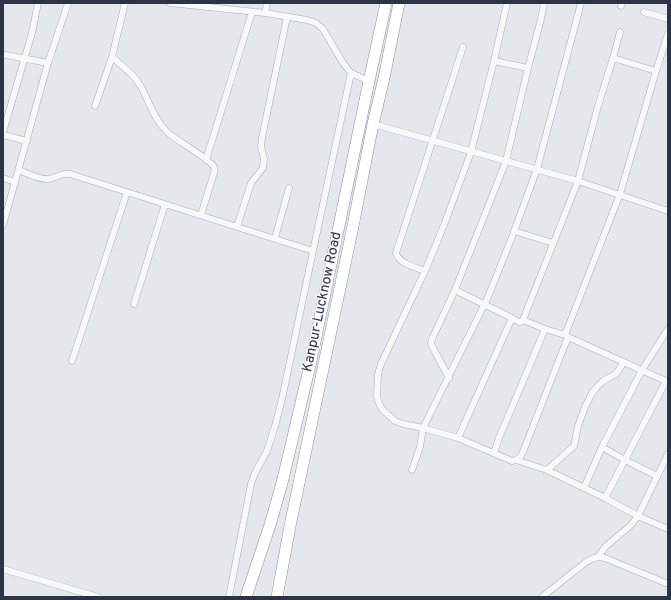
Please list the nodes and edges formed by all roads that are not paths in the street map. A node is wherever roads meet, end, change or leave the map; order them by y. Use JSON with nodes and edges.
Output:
{"nodes":[{"id":1,"x":38,"y":3,"type":"edge"},
{"id":2,"x":68,"y":3,"type":"edge"},
{"id":3,"x":125,"y":3,"type":"edge"},
{"id":4,"x":170,"y":3,"type":"edge"},
{"id":5,"x":178,"y":3,"type":"edge"},
{"id":6,"x":267,"y":3,"type":"edge"},
{"id":7,"x":507,"y":3,"type":"edge"},
{"id":8,"x":544,"y":3,"type":"edge"},
{"id":9,"x":581,"y":3,"type":"edge"},
{"id":10,"x":386,"y":4,"type":"edge"},
{"id":11,"x":220,"y":6,"type":"edge"},
{"id":12,"x":399,"y":6,"type":"edge"},
{"id":13,"x":252,"y":12,"type":"junction"},
{"id":14,"x":644,"y":12,"type":"dead end"},
{"id":15,"x":265,"y":13,"type":"junction"},
{"id":16,"x":287,"y":17,"type":"junction"},
{"id":17,"x":668,"y":19,"type":"edge"},
{"id":18,"x":620,"y":32,"type":"dead end"},
{"id":19,"x":668,"y":34,"type":"edge"},
{"id":20,"x":463,"y":47,"type":"dead end"},
{"id":21,"x":665,"y":52,"type":"edge"},
{"id":22,"x":3,"y":56,"type":"edge"},
{"id":23,"x":112,"y":57,"type":"junction"},
{"id":24,"x":24,"y":58,"type":"junction"},
{"id":25,"x":613,"y":58,"type":"junction"},
{"id":26,"x":494,"y":61,"type":"junction"},
{"id":27,"x":48,"y":63,"type":"junction"},
{"id":28,"x":528,"y":68,"type":"junction"},
{"id":29,"x":656,"y":71,"type":"junction"},
{"id":30,"x":351,"y":73,"type":"junction"},
{"id":31,"x":369,"y":81,"type":"junction"},
{"id":32,"x":95,"y":106,"type":"dead end"},
{"id":33,"x":373,"y":124,"type":"junction"},
{"id":34,"x":3,"y":132,"type":"edge"},
{"id":35,"x":3,"y":135,"type":"edge"},
{"id":36,"x":27,"y":141,"type":"junction"},
{"id":37,"x":433,"y":141,"type":"junction"},
{"id":38,"x":471,"y":152,"type":"junction"},
{"id":39,"x":206,"y":160,"type":"junction"},
{"id":40,"x":506,"y":161,"type":"junction"},
{"id":41,"x":537,"y":169,"type":"junction"},
{"id":42,"x":19,"y":170,"type":"junction"},
{"id":43,"x":3,"y":178,"type":"edge"},
{"id":44,"x":578,"y":181,"type":"junction"},
{"id":45,"x":15,"y":182,"type":"junction"},
{"id":46,"x":289,"y":188,"type":"dead end"},
{"id":47,"x":127,"y":192,"type":"junction"},
{"id":48,"x":620,"y":194,"type":"junction"},
{"id":49,"x":165,"y":204,"type":"junction"},
{"id":50,"x":668,"y":211,"type":"edge"},
{"id":51,"x":200,"y":215,"type":"junction"},
{"id":52,"x":3,"y":225,"type":"edge"},
{"id":53,"x":238,"y":227,"type":"junction"},
{"id":54,"x":514,"y":231,"type":"junction"},
{"id":55,"x":275,"y":238,"type":"junction"},
{"id":56,"x":553,"y":244,"type":"junction"},
{"id":57,"x":312,"y":251,"type":"junction"},
{"id":58,"x":425,"y":271,"type":"junction"},
{"id":59,"x":455,"y":290,"type":"junction"},
{"id":60,"x":134,"y":304,"type":"dead end"},
{"id":61,"x":485,"y":305,"type":"junction"},
{"id":62,"x":512,"y":318,"type":"junction"},
{"id":63,"x":522,"y":320,"type":"junction"},
{"id":64,"x":545,"y":329,"type":"junction"},
{"id":65,"x":668,"y":329,"type":"edge"},
{"id":66,"x":567,"y":336,"type":"junction"},
{"id":67,"x":72,"y":361,"type":"dead end"},
{"id":68,"x":624,"y":362,"type":"junction"},
{"id":69,"x":642,"y":370,"type":"junction"},
{"id":70,"x":449,"y":378,"type":"junction"},
{"id":71,"x":667,"y":381,"type":"edge"},
{"id":72,"x":423,"y":428,"type":"junction"},
{"id":73,"x":458,"y":438,"type":"junction"},
{"id":74,"x":602,"y":447,"type":"junction"},
{"id":75,"x":494,"y":453,"type":"junction"},
{"id":76,"x":668,"y":454,"type":"edge"},
{"id":77,"x":516,"y":460,"type":"junction"},
{"id":78,"x":625,"y":460,"type":"junction"},
{"id":79,"x":412,"y":470,"type":"dead end"},
{"id":80,"x":547,"y":470,"type":"junction"},
{"id":81,"x":657,"y":476,"type":"junction"},
{"id":82,"x":584,"y":488,"type":"junction"},
{"id":83,"x":604,"y":498,"type":"junction"},
{"id":84,"x":638,"y":516,"type":"junction"},
{"id":85,"x":668,"y":529,"type":"edge"},
{"id":86,"x":599,"y":556,"type":"junction"},
{"id":87,"x":3,"y":569,"type":"edge"},
{"id":88,"x":668,"y":584,"type":"edge"},
{"id":89,"x":98,"y":597,"type":"edge"},
{"id":90,"x":229,"y":597,"type":"edge"},
{"id":91,"x":246,"y":597,"type":"edge"},
{"id":92,"x":277,"y":597,"type":"edge"},
{"id":93,"x":542,"y":597,"type":"edge"}],
"edges":[{"from":1,"to":24,"type":"street"},
{"from":2,"to":27,"type":"street"},
{"from":3,"to":23,"type":"street"},
{"from":4,"to":5,"type":"street"},
{"from":5,"to":11,"type":"street"},
{"from":6,"to":15,"type":"street"},
{"from":7,"to":26,"type":"street"},
{"from":8,"to":28,"type":"street"},
{"from":9,"to":41,"type":"street"},
{"from":10,"to":12,"type":"highway"},
{"from":10,"to":31,"type":"highway","name":"Kanpur-Lucknow Road"},
{"from":11,"to":13,"type":"street"},
{"from":12,"to":33,"type":"highway","name":"Kanpur-Lucknow Road"},
{"from":13,"to":15,"type":"street"},
{"from":13,"to":39,"type":"street"},
{"from":14,"to":17,"type":"street"},
{"from":15,"to":16,"type":"street"},
{"from":16,"to":30,"type":"street"},
{"from":16,"to":53,"type":"street"},
{"from":18,"to":25,"type":"street"},
{"from":19,"to":21,"type":"street"},
{"from":20,"to":37,"type":"street"},
{"from":21,"to":29,"type":"street"},
{"from":22,"to":24,"type":"street"},
{"from":23,"to":32,"type":"street"},
{"from":23,"to":39,"type":"street"},
{"from":24,"to":27,"type":"street"},
{"from":24,"to":34,"type":"street"},
{"from":25,"to":29,"type":"street"},
{"from":25,"to":44,"type":"street"},
{"from":26,"to":28,"type":"street"},
{"from":26,"to":38,"type":"street"},
{"from":27,"to":36,"type":"street"},
{"from":28,"to":40,"type":"street"},
{"from":29,"to":48,"type":"street"},
{"from":30,"to":31,"type":"street"},
{"from":30,"to":57,"type":"street"},
{"from":31,"to":91,"type":"highway","name":"Kanpur-Lucknow Road"},
{"from":33,"to":37,"type":"street"},
{"from":33,"to":92,"type":"highway","name":"Kanpur-Lucknow Road"},
{"from":35,"to":36,"type":"street"},
{"from":36,"to":42,"type":"street"},
{"from":37,"to":38,"type":"street"},
{"from":37,"to":58,"type":"street"},
{"from":38,"to":40,"type":"street"},
{"from":38,"to":58,"type":"street"},
{"from":39,"to":51,"type":"street"},
{"from":40,"to":41,"type":"street"},
{"from":40,"to":59,"type":"street"},
{"from":41,"to":44,"type":"street"},
{"from":41,"to":54,"type":"street"},
{"from":42,"to":45,"type":"street"},
{"from":42,"to":47,"type":"street"},
{"from":43,"to":45,"type":"street"},
{"from":44,"to":48,"type":"street"},
{"from":44,"to":56,"type":"street"},
{"from":45,"to":52,"type":"street"},
{"from":46,"to":55,"type":"street"},
{"from":47,"to":49,"type":"street"},
{"from":47,"to":67,"type":"street"},
{"from":48,"to":50,"type":"street"},
{"from":48,"to":66,"type":"street"},
{"from":49,"to":51,"type":"street"},
{"from":49,"to":60,"type":"street"},
{"from":51,"to":53,"type":"street"},
{"from":53,"to":55,"type":"street"},
{"from":54,"to":56,"type":"street"},
{"from":54,"to":61,"type":"street"},
{"from":55,"to":57,"type":"street"},
{"from":56,"to":63,"type":"street"},
{"from":57,"to":90,"type":"street"},
{"from":58,"to":72,"type":"street"},
{"from":59,"to":61,"type":"street"},
{"from":59,"to":70,"type":"street"},
{"from":61,"to":62,"type":"street"},
{"from":61,"to":70,"type":"street"},
{"from":62,"to":63,"type":"street"},
{"from":62,"to":73,"type":"street"},
{"from":63,"to":64,"type":"street"},
{"from":64,"to":66,"type":"street"},
{"from":64,"to":75,"type":"street"},
{"from":65,"to":69,"type":"street"},
{"from":66,"to":68,"type":"street"},
{"from":66,"to":77,"type":"street"},
{"from":68,"to":69,"type":"street"},
{"from":68,"to":80,"type":"street"},
{"from":69,"to":71,"type":"street"},
{"from":69,"to":74,"type":"street"},
{"from":70,"to":72,"type":"street"},
{"from":71,"to":78,"type":"street"},
{"from":72,"to":73,"type":"street"},
{"from":72,"to":79,"type":"street"},
{"from":73,"to":75,"type":"street"},
{"from":74,"to":78,"type":"street"},
{"from":74,"to":82,"type":"street"},
{"from":75,"to":77,"type":"street"},
{"from":76,"to":81,"type":"street"},
{"from":77,"to":80,"type":"street"},
{"from":78,"to":81,"type":"street"},
{"from":78,"to":83,"type":"street"},
{"from":80,"to":82,"type":"street"},
{"from":81,"to":84,"type":"street"},
{"from":82,"to":83,"type":"street"},
{"from":83,"to":84,"type":"street"},
{"from":84,"to":85,"type":"street"},
{"from":84,"to":86,"type":"street"},
{"from":86,"to":88,"type":"street"},
{"from":86,"to":93,"type":"street"},
{"from":87,"to":89,"type":"street"}]}
